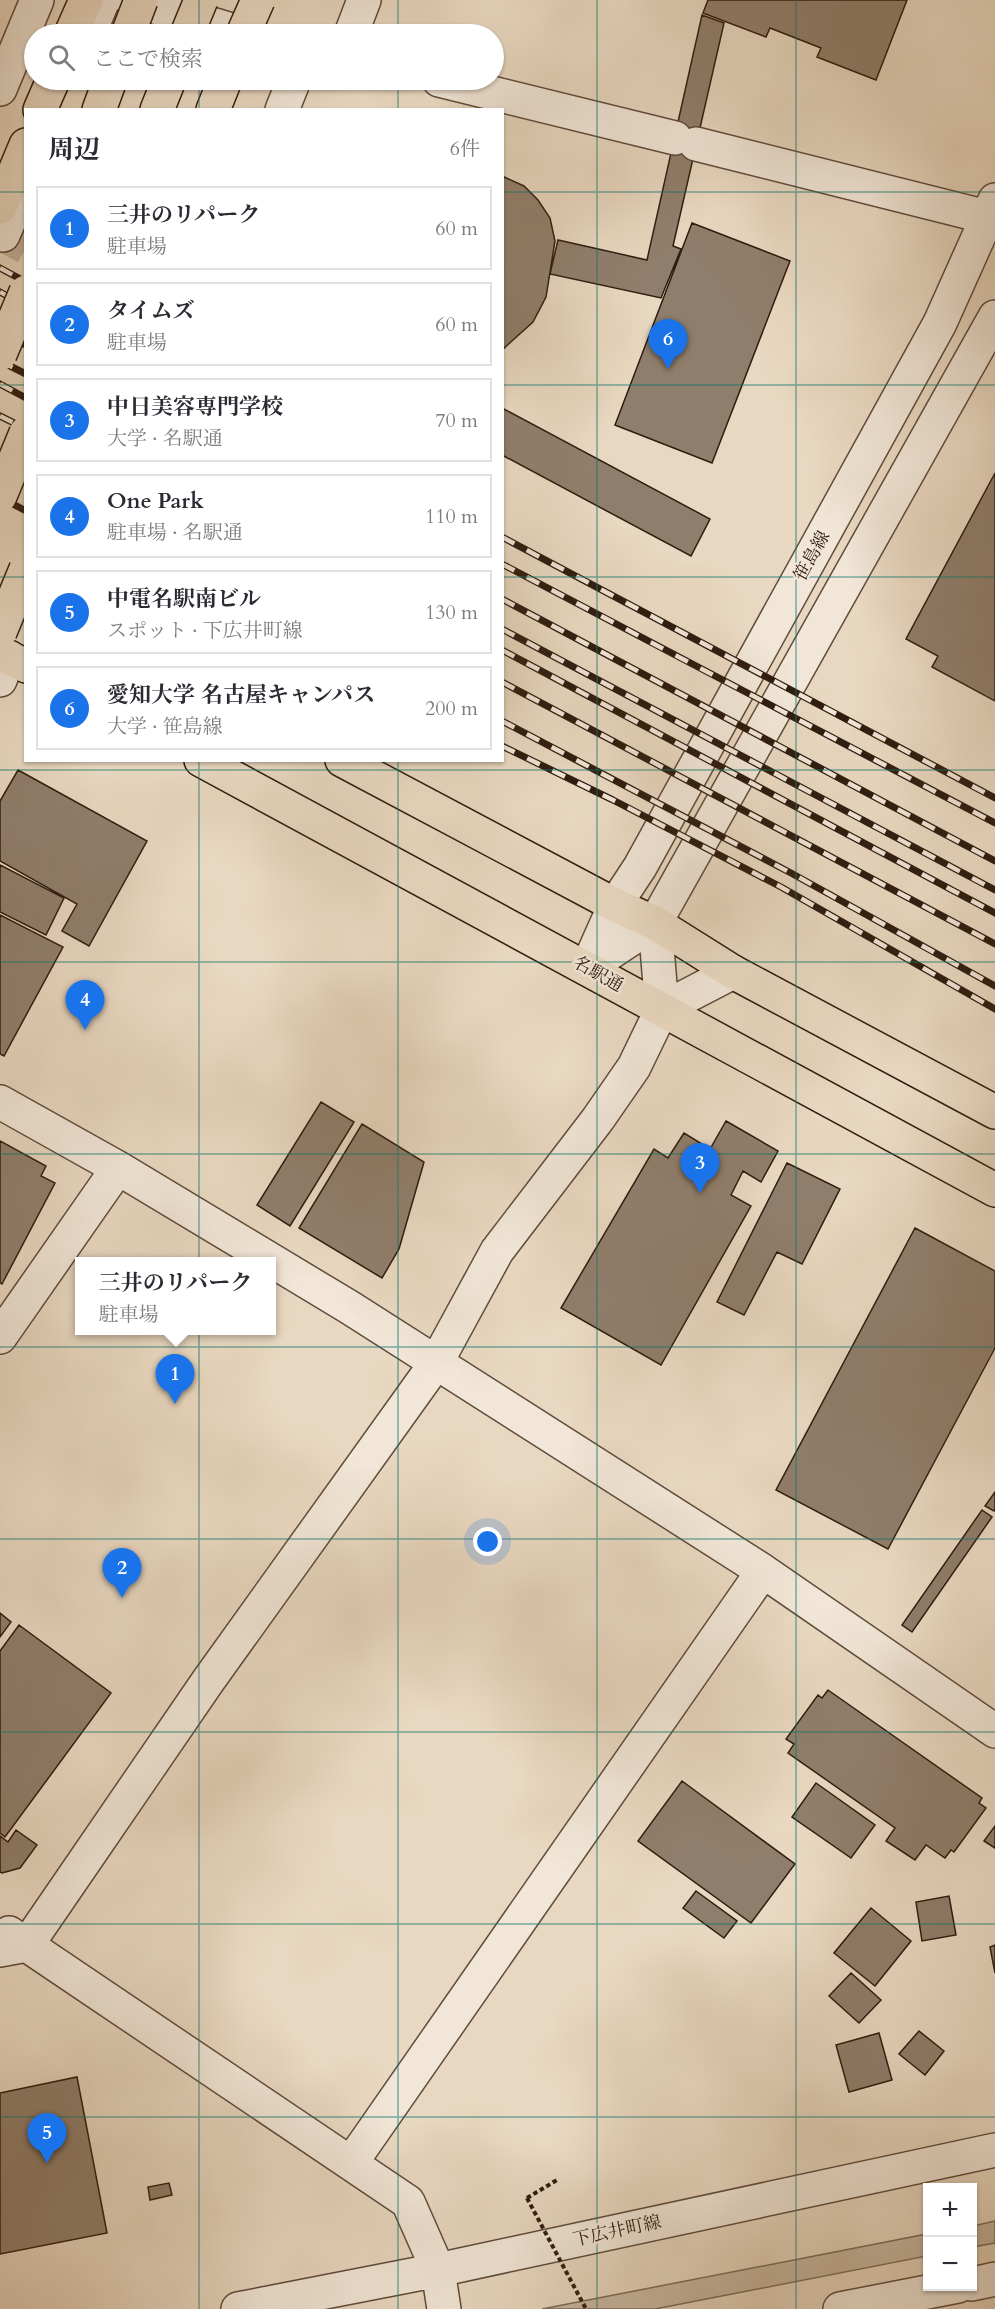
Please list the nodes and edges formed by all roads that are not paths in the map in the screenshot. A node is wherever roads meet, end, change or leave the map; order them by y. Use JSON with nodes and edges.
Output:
{"nodes":[{"id":1,"x":37,"y":0,"type":"edge"},
{"id":2,"x":86,"y":0,"type":"edge"},
{"id":3,"x":103,"y":0,"type":"edge"},
{"id":4,"x":131,"y":0,"type":"edge"},
{"id":5,"x":141,"y":0,"type":"edge"},
{"id":6,"x":201,"y":0,"type":"edge"},
{"id":7,"x":258,"y":0,"type":"edge"},
{"id":8,"x":364,"y":0,"type":"edge"},
{"id":9,"x":27,"y":24,"type":"edge"},
{"id":10,"x":75,"y":24,"type":"edge"},
{"id":11,"x":93,"y":24,"type":"edge"},
{"id":12,"x":132,"y":24,"type":"edge"},
{"id":13,"x":191,"y":24,"type":"edge"},
{"id":14,"x":211,"y":24,"type":"edge"},
{"id":15,"x":248,"y":24,"type":"edge"},
{"id":16,"x":355,"y":24,"type":"edge"},
{"id":17,"x":24,"y":31,"type":"edge"},
{"id":18,"x":0,"y":89,"type":"edge"},
{"id":19,"x":49,"y":90,"type":"edge"},
{"id":20,"x":65,"y":90,"type":"edge"},
{"id":21,"x":106,"y":90,"type":"edge"},
{"id":22,"x":165,"y":90,"type":"edge"},
{"id":23,"x":221,"y":90,"type":"edge"},
{"id":24,"x":290,"y":90,"type":"edge"},
{"id":25,"x":479,"y":90,"type":"edge"},
{"id":26,"x":41,"y":108,"type":"edge"},
{"id":27,"x":58,"y":108,"type":"edge"},
{"id":28,"x":100,"y":108,"type":"edge"},
{"id":29,"x":158,"y":108,"type":"edge"},
{"id":30,"x":214,"y":108,"type":"edge"},
{"id":31,"x":283,"y":108,"type":"edge"},
{"id":32,"x":24,"y":150,"type":"edge"},
{"id":33,"x":24,"y":187,"type":"edge"},
{"id":34,"x":0,"y":207,"type":"edge"},
{"id":35,"x":993,"y":212,"type":"edge"},
{"id":36,"x":0,"y":234,"type":"edge"},
{"id":37,"x":24,"y":297,"type":"edge"},
{"id":38,"x":995,"y":317,"type":"edge"},
{"id":39,"x":0,"y":354,"type":"edge"},
{"id":40,"x":24,"y":438,"type":"edge"},
{"id":41,"x":0,"y":496,"type":"edge"},
{"id":42,"x":24,"y":578,"type":"edge"},
{"id":43,"x":0,"y":580,"type":"edge"},
{"id":44,"x":24,"y":593,"type":"edge"},
{"id":45,"x":7,"y":658,"type":"edge"},
{"id":46,"x":205,"y":762,"type":"edge"},
{"id":47,"x":346,"y":762,"type":"edge"},
{"id":48,"x":615,"y":904,"type":"junction"},
{"id":49,"x":655,"y":923,"type":"junction"},
{"id":50,"x":587,"y":968,"type":"junction"},
{"id":51,"x":733,"y":972,"type":"junction"},
{"id":52,"x":662,"y":1009,"type":"junction"},
{"id":53,"x":0,"y":1102,"type":"edge"},
{"id":54,"x":995,"y":1112,"type":"edge"},
{"id":55,"x":118,"y":1168,"type":"junction"},
{"id":56,"x":995,"y":1190,"type":"edge"},
{"id":57,"x":267,"y":1257,"type":"edge"},
{"id":58,"x":276,"y":1262,"type":"edge"},
{"id":59,"x":0,"y":1337,"type":"edge"},
{"id":60,"x":436,"y":1363,"type":"junction"},
{"id":61,"x":763,"y":1570,"type":"junction"},
{"id":62,"x":995,"y":1731,"type":"edge"},
{"id":63,"x":0,"y":1927,"type":"edge"},
{"id":64,"x":13,"y":1947,"type":"edge"},
{"id":65,"x":995,"y":2150,"type":"edge"},
{"id":66,"x":351,"y":2163,"type":"junction"},
{"id":67,"x":438,"y":2270,"type":"junction"},
{"id":68,"x":995,"y":2279,"type":"edge"},
{"id":69,"x":977,"y":2283,"type":"edge"},
{"id":70,"x":932,"y":2291,"type":"edge"},
{"id":71,"x":238,"y":2309,"type":"edge"},
{"id":72,"x":444,"y":2309,"type":"edge"},
{"id":73,"x":840,"y":2309,"type":"edge"}],
"edges":[{"from":1,"to":9,"type":"street"},
{"from":2,"to":10,"type":"main road"},
{"from":3,"to":11,"type":"street"},
{"from":4,"to":14,"type":"street"},
{"from":5,"to":12,"type":"main road","bridge":true},
{"from":6,"to":13,"type":"main road","bridge":true},
{"from":7,"to":15,"type":"main road","bridge":true},
{"from":8,"to":16,"type":"street"},
{"from":17,"to":18,"type":"street"},
{"from":19,"to":26,"type":"main road"},
{"from":20,"to":27,"type":"street"},
{"from":21,"to":28,"type":"main road"},
{"from":22,"to":29,"type":"main road"},
{"from":23,"to":30,"type":"main road"},
{"from":24,"to":31,"type":"street"},
{"from":25,"to":35,"type":"street"},
{"from":32,"to":34,"type":"main road"},
{"from":33,"to":36,"type":"street"},
{"from":35,"to":48,"type":"street","name":"笹島線"},
{"from":37,"to":39,"type":"main road","bridge":true},
{"from":38,"to":49,"type":"street"},
{"from":40,"to":41,"type":"main road","bridge":true},
{"from":42,"to":45,"type":"main road","bridge":true},
{"from":43,"to":44,"type":"main road"},
{"from":46,"to":50,"type":"main road","name":"名駅通"},
{"from":47,"to":48,"type":"main road"},
{"from":48,"to":49,"type":"main road"},
{"from":48,"to":50,"type":"street","name":"笹島線"},
{"from":49,"to":50,"type":"street"},
{"from":49,"to":51,"type":"main road"},
{"from":49,"to":52,"type":"street"},
{"from":50,"to":52,"type":"main road","name":"名駅通"},
{"from":51,"to":52,"type":"street"},
{"from":51,"to":54,"type":"main road"},
{"from":52,"to":56,"type":"main road","name":"名駅通"},
{"from":52,"to":60,"type":"street"},
{"from":53,"to":55,"type":"street"},
{"from":55,"to":57,"type":"street"},
{"from":55,"to":59,"type":"street"},
{"from":58,"to":60,"type":"street"},
{"from":60,"to":61,"type":"street"},
{"from":60,"to":64,"type":"street"},
{"from":61,"to":62,"type":"street"},
{"from":61,"to":66,"type":"street"},
{"from":63,"to":64,"type":"street"},
{"from":64,"to":66,"type":"street"},
{"from":65,"to":67,"type":"street","name":"下広井町線"},
{"from":66,"to":67,"type":"street"},
{"from":67,"to":71,"type":"street","name":"下広井町線"},
{"from":67,"to":72,"type":"street"},
{"from":68,"to":69,"type":"street"},
{"from":70,"to":73,"type":"street"}]}
